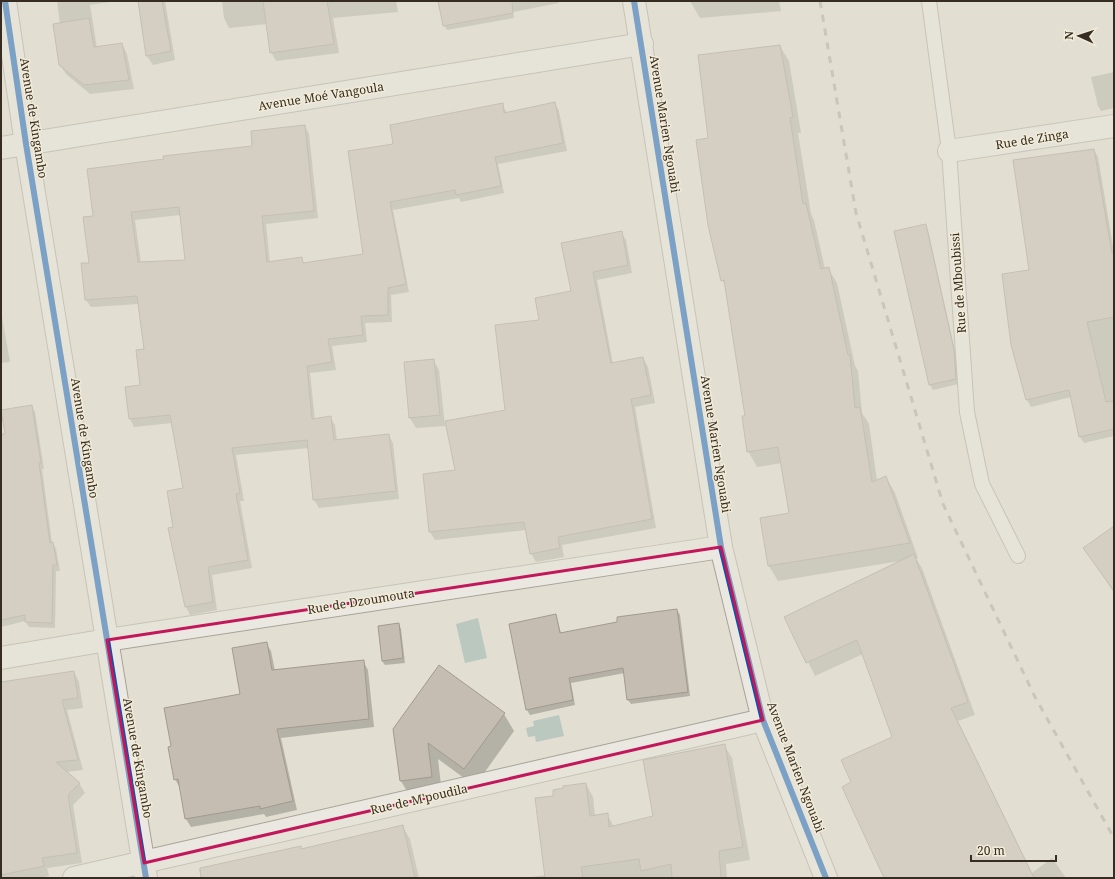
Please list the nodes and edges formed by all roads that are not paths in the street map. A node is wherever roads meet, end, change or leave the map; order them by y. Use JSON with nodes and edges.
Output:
{"nodes":[{"id":1,"x":5,"y":1,"type":"edge"},
{"id":2,"x":634,"y":1,"type":"edge"},
{"id":3,"x":929,"y":1,"type":"edge"},
{"id":4,"x":642,"y":44,"type":"junction"},
{"id":5,"x":1114,"y":126,"type":"edge"},
{"id":6,"x":26,"y":144,"type":"junction"},
{"id":7,"x":1,"y":148,"type":"edge"},
{"id":8,"x":949,"y":151,"type":"junction"},
{"id":9,"x":721,"y":547,"type":"junction"},
{"id":10,"x":1018,"y":556,"type":"dead end"},
{"id":11,"x":107,"y":640,"type":"junction"},
{"id":12,"x":1,"y":658,"type":"edge"},
{"id":13,"x":763,"y":720,"type":"junction"},
{"id":14,"x":145,"y":870,"type":"edge"},
{"id":15,"x":74,"y":878,"type":"edge"},
{"id":16,"x":826,"y":878,"type":"edge"}],
"edges":[{"from":1,"to":6,"type":"street","name":"Avenue de Kingambo"},
{"from":2,"to":4,"type":"street","name":"Avenue Marien Ngouabi"},
{"from":3,"to":8,"type":"lane","name":"Rue de Mboubissi"},
{"from":4,"to":6,"type":"street","name":"Avenue Moé Vangoula"},
{"from":4,"to":9,"type":"street","name":"Avenue Marien Ngouabi"},
{"from":5,"to":8,"type":"street","name":"Rue de Zinga"},
{"from":6,"to":7,"type":"street","name":"Avenue Moé Vangoula"},
{"from":6,"to":11,"type":"street","name":"Avenue de Kingambo"},
{"from":8,"to":10,"type":"lane","name":"Rue de Mboubissi"},
{"from":9,"to":11,"type":"street","name":"Rue de Dzoumouta"},
{"from":9,"to":13,"type":"street","name":"Avenue Marien Ngouabi"},
{"from":11,"to":12,"type":"street","name":"Rue de Dzoumouta"},
{"from":11,"to":14,"type":"street","name":"Avenue de Kingambo"},
{"from":13,"to":14,"type":"street","name":"Rue de M'poudila"},
{"from":13,"to":16,"type":"street","name":"Avenue Marien Ngouabi"},
{"from":14,"to":15,"type":"street","name":"Rue de M'poudila"}]}
